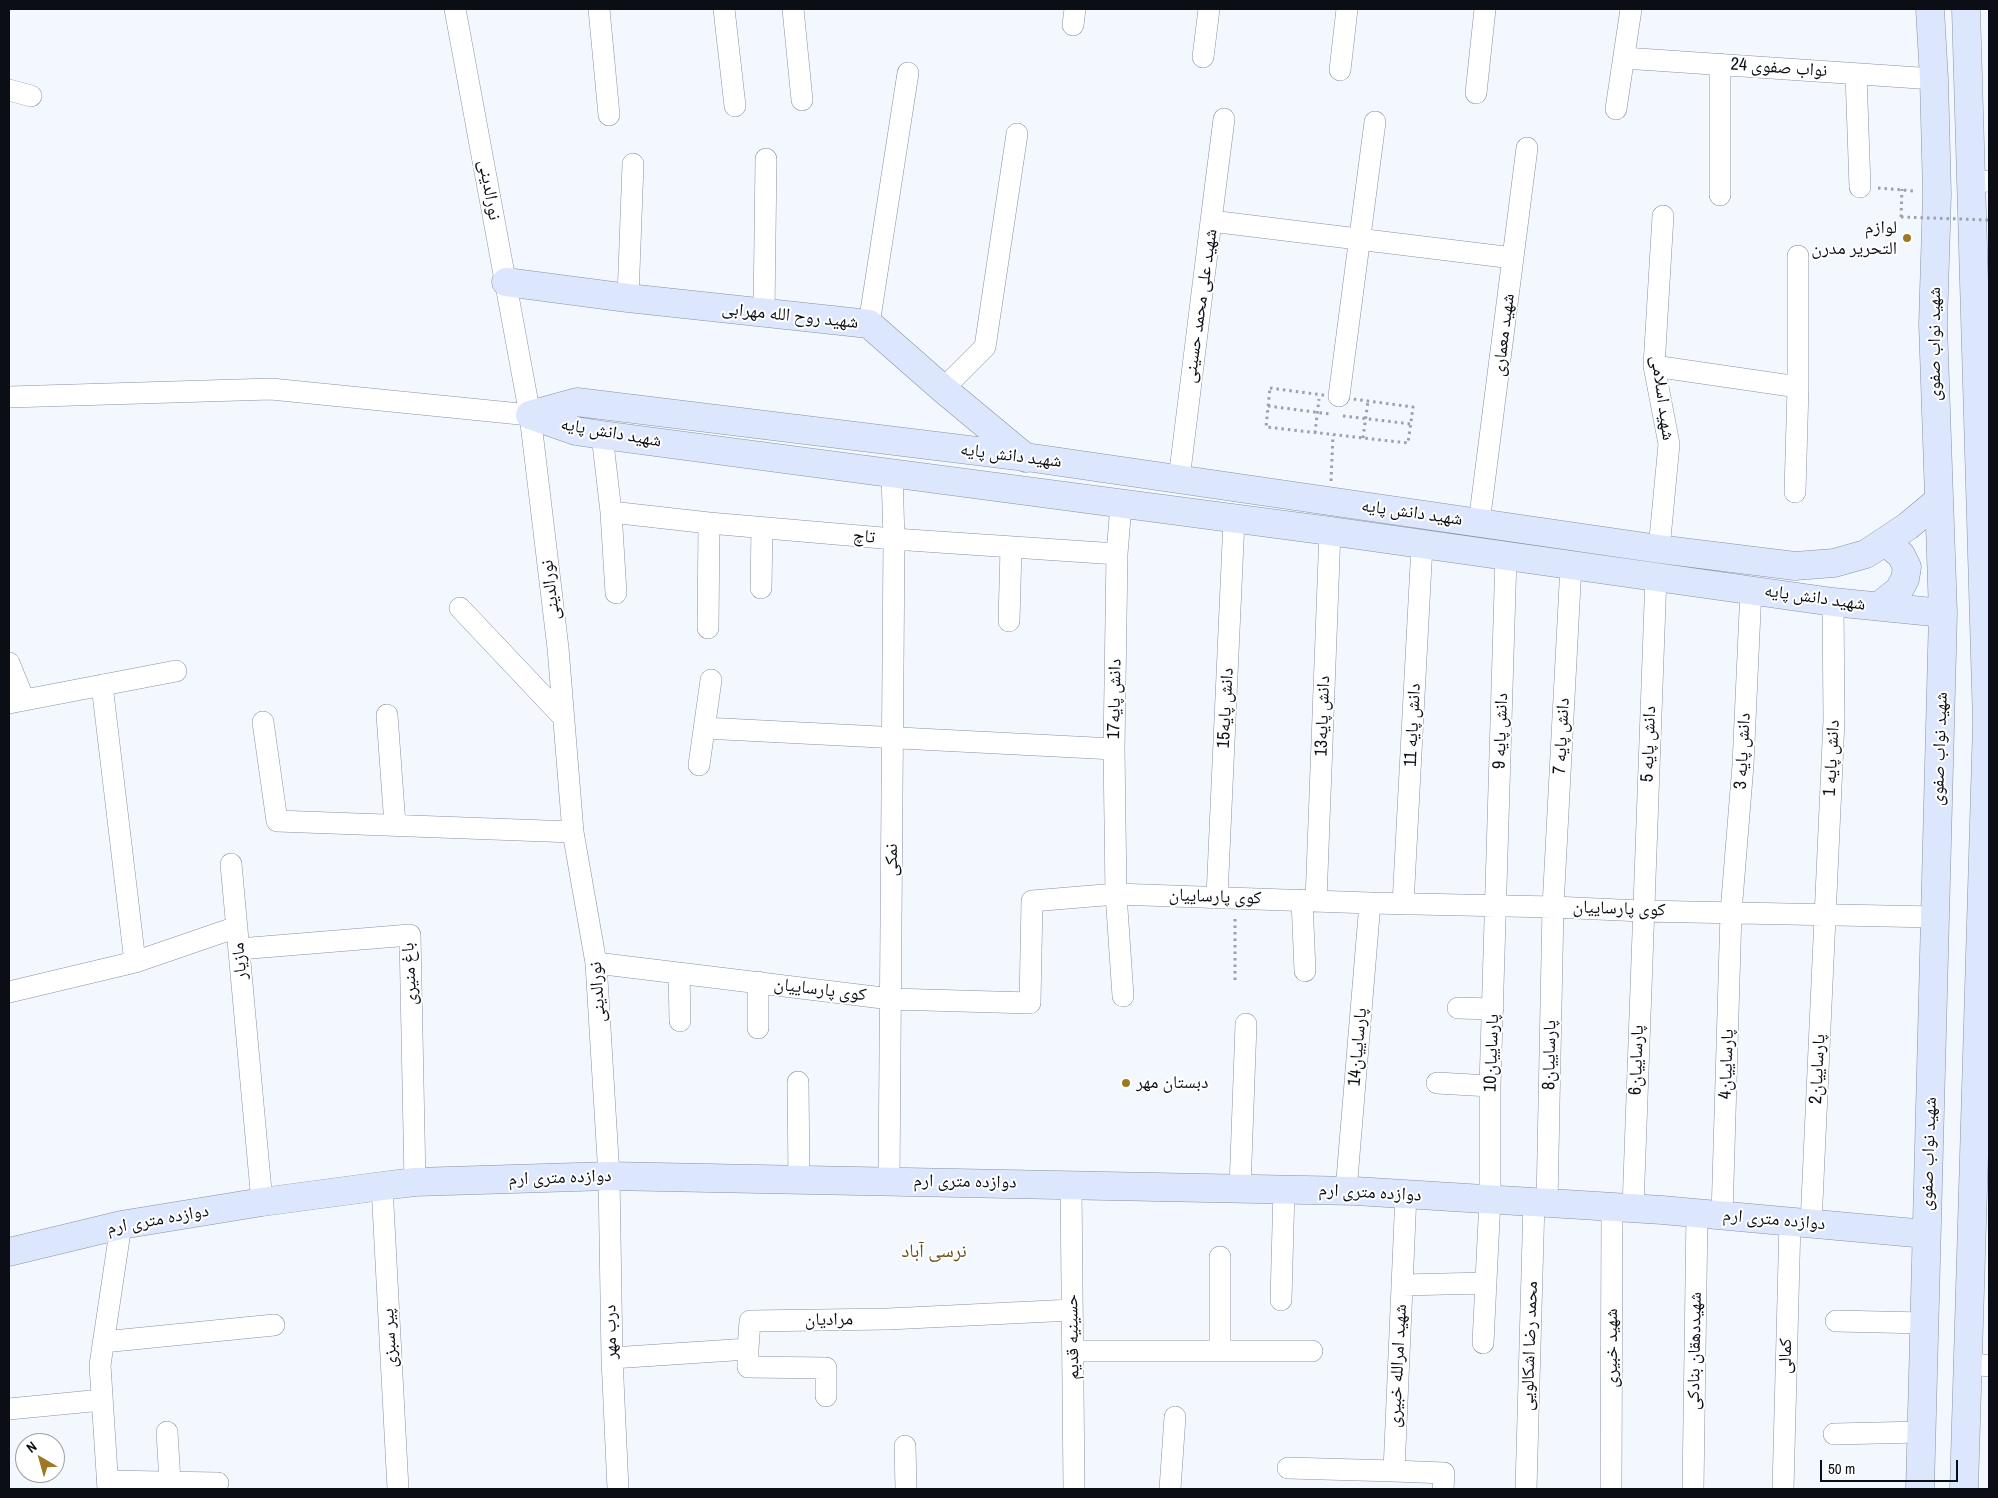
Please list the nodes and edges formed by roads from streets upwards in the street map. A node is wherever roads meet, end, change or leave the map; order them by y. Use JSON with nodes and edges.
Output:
{"nodes":[{"id":1,"x":455,"y":9,"type":"edge"},
{"id":2,"x":599,"y":9,"type":"edge"},
{"id":3,"x":724,"y":9,"type":"edge"},
{"id":4,"x":793,"y":9,"type":"edge"},
{"id":5,"x":1209,"y":9,"type":"edge"},
{"id":6,"x":1347,"y":9,"type":"edge"},
{"id":7,"x":1484,"y":9,"type":"edge"},
{"id":8,"x":1631,"y":9,"type":"edge"},
{"id":9,"x":1930,"y":9,"type":"edge"},
{"id":10,"x":1966,"y":9,"type":"edge"},
{"id":11,"x":1203,"y":58,"type":"dead end"},
{"id":12,"x":1624,"y":58,"type":"junction"},
{"id":13,"x":1720,"y":64,"type":"junction"},
{"id":14,"x":1340,"y":70,"type":"dead end"},
{"id":15,"x":908,"y":73,"type":"dead end"},
{"id":16,"x":1856,"y":74,"type":"junction"},
{"id":17,"x":1934,"y":79,"type":"junction"},
{"id":18,"x":9,"y":90,"type":"edge"},
{"id":19,"x":1476,"y":93,"type":"dead end"},
{"id":20,"x":31,"y":96,"type":"dead end"},
{"id":21,"x":802,"y":100,"type":"dead end"},
{"id":22,"x":735,"y":106,"type":"dead end"},
{"id":23,"x":1616,"y":109,"type":"dead end"},
{"id":24,"x":609,"y":115,"type":"dead end"},
{"id":25,"x":1224,"y":119,"type":"dead end"},
{"id":26,"x":1375,"y":122,"type":"dead end"},
{"id":27,"x":1017,"y":134,"type":"dead end"},
{"id":28,"x":1527,"y":148,"type":"dead end"},
{"id":29,"x":766,"y":159,"type":"dead end"},
{"id":30,"x":633,"y":164,"type":"dead end"},
{"id":31,"x":1980,"y":182,"type":"edge"},
{"id":32,"x":1860,"y":187,"type":"dead end"},
{"id":33,"x":1720,"y":195,"type":"dead end"},
{"id":34,"x":1663,"y":216,"type":"dead end"},
{"id":35,"x":1211,"y":221,"type":"junction"},
{"id":36,"x":1359,"y":239,"type":"junction"},
{"id":37,"x":1798,"y":256,"type":"dead end"},
{"id":38,"x":1514,"y":258,"type":"junction"},
{"id":39,"x":506,"y":282,"type":"junction"},
{"id":40,"x":628,"y":298,"type":"junction"},
{"id":41,"x":1975,"y":298,"type":"junction"},
{"id":42,"x":1934,"y":300,"type":"junction"},
{"id":43,"x":764,"y":313,"type":"junction"},
{"id":44,"x":869,"y":324,"type":"junction"},
{"id":45,"x":1654,"y":366,"type":"junction"},
{"id":46,"x":1798,"y":387,"type":"junction"},
{"id":47,"x":943,"y":389,"type":"junction"},
{"id":48,"x":1330,"y":395,"type":"road end"},
{"id":49,"x":9,"y":398,"type":"edge"},
{"id":50,"x":1984,"y":406,"type":"edge"},
{"id":51,"x":530,"y":414,"type":"junction"},
{"id":52,"x":602,"y":435,"type":"junction"},
{"id":53,"x":1026,"y":457,"type":"junction"},
{"id":54,"x":892,"y":474,"type":"junction"},
{"id":55,"x":1179,"y":479,"type":"junction"},
{"id":56,"x":1022,"y":491,"type":"junction"},
{"id":57,"x":1795,"y":492,"type":"dead end"},
{"id":58,"x":1938,"y":501,"type":"junction"},
{"id":59,"x":1121,"y":504,"type":"junction"},
{"id":60,"x":611,"y":512,"type":"junction"},
{"id":61,"x":1234,"y":520,"type":"junction"},
{"id":62,"x":1480,"y":522,"type":"junction"},
{"id":63,"x":709,"y":524,"type":"junction"},
{"id":64,"x":762,"y":528,"type":"junction"},
{"id":65,"x":1330,"y":531,"type":"junction"},
{"id":66,"x":894,"y":539,"type":"junction"},
{"id":67,"x":1885,"y":542,"type":"junction"},
{"id":68,"x":1422,"y":545,"type":"junction"},
{"id":69,"x":1012,"y":548,"type":"junction"},
{"id":70,"x":1659,"y":549,"type":"junction"},
{"id":71,"x":1117,"y":554,"type":"junction"},
{"id":72,"x":1506,"y":556,"type":"junction"},
{"id":73,"x":1571,"y":565,"type":"junction"},
{"id":74,"x":1656,"y":576,"type":"junction"},
{"id":75,"x":760,"y":588,"type":"dead end"},
{"id":76,"x":1751,"y":589,"type":"junction"},
{"id":77,"x":616,"y":593,"type":"dead end"},
{"id":78,"x":1833,"y":602,"type":"junction"},
{"id":79,"x":1879,"y":606,"type":"junction"},
{"id":80,"x":460,"y":608,"type":"dead end"},
{"id":81,"x":1943,"y":613,"type":"junction"},
{"id":82,"x":1009,"y":621,"type":"dead end"},
{"id":83,"x":1987,"y":622,"type":"edge"},
{"id":84,"x":708,"y":628,"type":"dead end"},
{"id":85,"x":9,"y":663,"type":"edge"},
{"id":86,"x":176,"y":671,"type":"dead end"},
{"id":87,"x":711,"y":680,"type":"dead end"},
{"id":88,"x":102,"y":685,"type":"junction"},
{"id":89,"x":16,"y":702,"type":"edge"},
{"id":90,"x":387,"y":715,"type":"dead end"},
{"id":91,"x":564,"y":718,"type":"junction"},
{"id":92,"x":263,"y":722,"type":"dead end"},
{"id":93,"x":704,"y":728,"type":"junction"},
{"id":94,"x":892,"y":737,"type":"junction"},
{"id":95,"x":1114,"y":749,"type":"junction"},
{"id":96,"x":699,"y":765,"type":"dead end"},
{"id":97,"x":395,"y":825,"type":"junction"},
{"id":98,"x":574,"y":832,"type":"junction"},
{"id":99,"x":231,"y":864,"type":"dead end"},
{"id":100,"x":1116,"y":894,"type":"junction"},
{"id":101,"x":1226,"y":897,"type":"junction"},
{"id":102,"x":1309,"y":901,"type":"junction"},
{"id":103,"x":1370,"y":904,"type":"junction"},
{"id":104,"x":1404,"y":904,"type":"junction"},
{"id":105,"x":1496,"y":906,"type":"junction"},
{"id":106,"x":1553,"y":907,"type":"junction"},
{"id":107,"x":1642,"y":911,"type":"junction"},
{"id":108,"x":1731,"y":912,"type":"junction"},
{"id":109,"x":1824,"y":914,"type":"junction"},
{"id":110,"x":1934,"y":916,"type":"junction"},
{"id":111,"x":237,"y":927,"type":"junction"},
{"id":112,"x":239,"y":949,"type":"junction"},
{"id":113,"x":135,"y":962,"type":"junction"},
{"id":114,"x":596,"y":963,"type":"junction"},
{"id":115,"x":1305,"y":971,"type":"dead end"},
{"id":116,"x":679,"y":973,"type":"junction"},
{"id":117,"x":758,"y":982,"type":"junction"},
{"id":118,"x":9,"y":992,"type":"edge"},
{"id":119,"x":1123,"y":996,"type":"dead end"},
{"id":120,"x":891,"y":999,"type":"junction"},
{"id":121,"x":1458,"y":1008,"type":"dead end"},
{"id":122,"x":1493,"y":1009,"type":"junction"},
{"id":123,"x":680,"y":1021,"type":"dead end"},
{"id":124,"x":1246,"y":1024,"type":"dead end"},
{"id":125,"x":758,"y":1028,"type":"dead end"},
{"id":126,"x":798,"y":1082,"type":"dead end"},
{"id":127,"x":1437,"y":1083,"type":"dead end"},
{"id":128,"x":1490,"y":1086,"type":"junction"},
{"id":129,"x":609,"y":1176,"type":"junction"},
{"id":130,"x":799,"y":1179,"type":"junction"},
{"id":131,"x":889,"y":1181,"type":"junction"},
{"id":132,"x":415,"y":1182,"type":"junction"},
{"id":133,"x":1071,"y":1185,"type":"junction"},
{"id":134,"x":382,"y":1186,"type":"junction"},
{"id":135,"x":1240,"y":1188,"type":"junction"},
{"id":136,"x":1284,"y":1189,"type":"junction"},
{"id":137,"x":1346,"y":1191,"type":"junction"},
{"id":138,"x":1406,"y":1194,"type":"junction"},
{"id":139,"x":1490,"y":1199,"type":"junction"},
{"id":140,"x":262,"y":1202,"type":"junction"},
{"id":141,"x":1541,"y":1203,"type":"junction"},
{"id":142,"x":1623,"y":1208,"type":"junction"},
{"id":143,"x":1710,"y":1215,"type":"junction"},
{"id":144,"x":1981,"y":1222,"type":"edge"},
{"id":145,"x":1800,"y":1223,"type":"junction"},
{"id":146,"x":121,"y":1225,"type":"junction"},
{"id":147,"x":1926,"y":1234,"type":"junction"},
{"id":148,"x":9,"y":1252,"type":"edge"},
{"id":149,"x":1220,"y":1257,"type":"dead end"},
{"id":150,"x":1486,"y":1283,"type":"junction"},
{"id":151,"x":1402,"y":1285,"type":"junction"},
{"id":152,"x":1281,"y":1300,"type":"dead end"},
{"id":153,"x":1072,"y":1310,"type":"junction"},
{"id":154,"x":1836,"y":1321,"type":"dead end"},
{"id":155,"x":1924,"y":1323,"type":"junction"},
{"id":156,"x":274,"y":1325,"type":"dead end"},
{"id":157,"x":103,"y":1342,"type":"junction"},
{"id":158,"x":1483,"y":1343,"type":"dead end"},
{"id":159,"x":748,"y":1349,"type":"junction"},
{"id":160,"x":1220,"y":1350,"type":"junction"},
{"id":161,"x":1073,"y":1351,"type":"junction"},
{"id":162,"x":1312,"y":1351,"type":"dead end"},
{"id":163,"x":612,"y":1358,"type":"junction"},
{"id":164,"x":1979,"y":1364,"type":"edge"},
{"id":165,"x":826,"y":1396,"type":"dead end"},
{"id":166,"x":102,"y":1400,"type":"junction"},
{"id":167,"x":9,"y":1409,"type":"edge"},
{"id":168,"x":1175,"y":1417,"type":"dead end"},
{"id":169,"x":167,"y":1432,"type":"dead end"},
{"id":170,"x":1922,"y":1432,"type":"junction"},
{"id":171,"x":1834,"y":1434,"type":"dead end"},
{"id":172,"x":905,"y":1446,"type":"dead end"},
{"id":173,"x":1288,"y":1468,"type":"dead end"},
{"id":174,"x":1394,"y":1471,"type":"junction"},
{"id":175,"x":170,"y":1482,"type":"junction"},
{"id":176,"x":218,"y":1483,"type":"dead end"},
{"id":177,"x":107,"y":1485,"type":"edge"},
{"id":178,"x":398,"y":1489,"type":"edge"},
{"id":179,"x":618,"y":1489,"type":"edge"},
{"id":180,"x":906,"y":1489,"type":"edge"},
{"id":181,"x":1074,"y":1489,"type":"edge"},
{"id":182,"x":1170,"y":1489,"type":"edge"},
{"id":183,"x":1443,"y":1489,"type":"edge"},
{"id":184,"x":1526,"y":1489,"type":"edge"},
{"id":185,"x":1611,"y":1489,"type":"edge"},
{"id":186,"x":1693,"y":1489,"type":"edge"},
{"id":187,"x":1783,"y":1489,"type":"edge"},
{"id":188,"x":1920,"y":1489,"type":"edge"},
{"id":189,"x":1964,"y":1489,"type":"edge"}],
"edges":[{"from":1,"to":39,"type":"street","name":"نورالدینی"},
{"from":2,"to":24,"type":"street"},
{"from":3,"to":22,"type":"street"},
{"from":4,"to":21,"type":"street"},
{"from":5,"to":11,"type":"street"},
{"from":6,"to":14,"type":"street"},
{"from":7,"to":19,"type":"street"},
{"from":8,"to":12,"type":"street"},
{"from":9,"to":17,"type":"street","name":"شهید نواب صفوی"},
{"from":10,"to":31,"type":"street"},
{"from":12,"to":13,"type":"street","name":"نواب صفوی 24"},
{"from":12,"to":23,"type":"street"},
{"from":13,"to":16,"type":"street","name":"نواب صفوی 24"},
{"from":13,"to":33,"type":"street"},
{"from":15,"to":44,"type":"street"},
{"from":16,"to":17,"type":"street","name":"نواب صفوی 24"},
{"from":16,"to":32,"type":"street"},
{"from":17,"to":42,"type":"street","name":"شهید نواب صفوی"},
{"from":18,"to":20,"type":"street"},
{"from":25,"to":35,"type":"street"},
{"from":26,"to":36,"type":"street"},
{"from":27,"to":47,"type":"street"},
{"from":28,"to":38,"type":"street","name":"شهید معماری"},
{"from":29,"to":43,"type":"street"},
{"from":30,"to":40,"type":"street"},
{"from":31,"to":41,"type":"street"},
{"from":34,"to":45,"type":"street","name":"شهید اسلامی"},
{"from":35,"to":36,"type":"street","name":"شهید علی محمد حسینی"},
{"from":35,"to":55,"type":"street","name":"شهید علی محمد حسینی"},
{"from":36,"to":38,"type":"street","name":"شهید علی محمد حسینی"},
{"from":36,"to":48,"type":"street"},
{"from":37,"to":46,"type":"street"},
{"from":38,"to":62,"type":"street","name":"شهید معماری"},
{"from":39,"to":40,"type":"street","name":"شهید روح الله مهرابی"},
{"from":39,"to":51,"type":"street","name":"نورالدینی"},
{"from":40,"to":43,"type":"street","name":"شهید روح الله مهرابی"},
{"from":41,"to":42,"type":"street"},
{"from":41,"to":50,"type":"street"},
{"from":42,"to":58,"type":"street","name":"شهید نواب صفوی"},
{"from":43,"to":44,"type":"street","name":"شهید روح الله مهرابی"},
{"from":44,"to":47,"type":"street","name":"شهید روح الله مهرابی"},
{"from":45,"to":46,"type":"street"},
{"from":45,"to":70,"type":"street","name":"شهید اسلامی"},
{"from":46,"to":57,"type":"street"},
{"from":47,"to":53,"type":"street","name":"شهید روح الله مهرابی"},
{"from":49,"to":51,"type":"street"},
{"from":50,"to":83,"type":"street"},
{"from":51,"to":52,"type":"street","name":"شهید دانش پایه"},
{"from":51,"to":53,"type":"street","name":"شهید دانش پایه"},
{"from":51,"to":91,"type":"street","name":"نورالدینی"},
{"from":52,"to":54,"type":"street","name":"شهید دانش پایه"},
{"from":52,"to":60,"type":"street"},
{"from":53,"to":55,"type":"street","name":"شهید دانش پایه"},
{"from":53,"to":56,"type":"street"},
{"from":54,"to":56,"type":"street","name":"شهید دانش پایه"},
{"from":54,"to":66,"type":"street","name":"نمکی"},
{"from":55,"to":62,"type":"street","name":"شهید دانش پایه"},
{"from":56,"to":59,"type":"street","name":"شهید دانش پایه"},
{"from":58,"to":67,"type":"street","name":"شهید دانش پایه"},
{"from":58,"to":81,"type":"street","name":"شهید نواب صفوی"},
{"from":59,"to":61,"type":"street","name":"شهید دانش پایه"},
{"from":59,"to":71,"type":"street","name":"دانش پایه17"},
{"from":60,"to":63,"type":"street","name":"تاچ"},
{"from":60,"to":77,"type":"street"},
{"from":61,"to":65,"type":"street","name":"شهید دانش پایه"},
{"from":61,"to":101,"type":"street","name":"دانش پایه15"},
{"from":62,"to":70,"type":"street","name":"شهید دانش پایه"},
{"from":63,"to":64,"type":"street","name":"تاچ"},
{"from":63,"to":84,"type":"street"},
{"from":64,"to":66,"type":"street","name":"تاچ"},
{"from":64,"to":75,"type":"street"},
{"from":65,"to":68,"type":"street","name":"شهید دانش پایه"},
{"from":65,"to":102,"type":"street","name":"دانش پایه13"},
{"from":66,"to":69,"type":"street","name":"تاچ"},
{"from":66,"to":94,"type":"street","name":"نمکی"},
{"from":67,"to":70,"type":"street","name":"شهید دانش پایه"},
{"from":67,"to":79,"type":"street"},
{"from":68,"to":72,"type":"street","name":"شهید دانش پایه"},
{"from":68,"to":104,"type":"street","name":"دانش پایه 11"},
{"from":69,"to":71,"type":"street","name":"تاچ"},
{"from":69,"to":82,"type":"street"},
{"from":71,"to":95,"type":"street","name":"دانش پایه17"},
{"from":72,"to":73,"type":"street","name":"شهید دانش پایه"},
{"from":72,"to":105,"type":"street","name":"دانش پایه 9"},
{"from":73,"to":74,"type":"street","name":"شهید دانش پایه"},
{"from":73,"to":106,"type":"street","name":"دانش پایه 7"},
{"from":74,"to":76,"type":"street","name":"شهید دانش پایه"},
{"from":74,"to":107,"type":"street","name":"دانش پایه 5"},
{"from":76,"to":78,"type":"street","name":"شهید دانش پایه"},
{"from":76,"to":108,"type":"street","name":"دانش پایه 3"},
{"from":78,"to":79,"type":"street","name":"شهید دانش پایه"},
{"from":78,"to":109,"type":"street","name":"دانش پایه 1"},
{"from":79,"to":81,"type":"street","name":"شهید دانش پایه"},
{"from":80,"to":91,"type":"street"},
{"from":81,"to":110,"type":"street","name":"شهید نواب صفوی"},
{"from":83,"to":144,"type":"street"},
{"from":85,"to":89,"type":"street"},
{"from":86,"to":88,"type":"street"},
{"from":87,"to":93,"type":"street"},
{"from":88,"to":89,"type":"street"},
{"from":88,"to":113,"type":"street"},
{"from":90,"to":97,"type":"street"},
{"from":91,"to":98,"type":"street","name":"نورالدینی"},
{"from":92,"to":97,"type":"street"},
{"from":93,"to":94,"type":"street"},
{"from":93,"to":96,"type":"street"},
{"from":94,"to":95,"type":"street"},
{"from":94,"to":120,"type":"street","name":"نمکی"},
{"from":95,"to":100,"type":"street","name":"دانش پایه17"},
{"from":97,"to":98,"type":"street"},
{"from":98,"to":114,"type":"street","name":"نورالدینی"},
{"from":99,"to":111,"type":"street"},
{"from":100,"to":101,"type":"street","name":"کوی پارساییان"},
{"from":100,"to":119,"type":"street","name":"دانش پایه17"},
{"from":100,"to":120,"type":"street","name":"کوی پارساییان"},
{"from":101,"to":102,"type":"street","name":"کوی پارساییان"},
{"from":102,"to":103,"type":"street","name":"کوی پارساییان"},
{"from":102,"to":115,"type":"street","name":"دانش پایه13"},
{"from":103,"to":104,"type":"street","name":"کوی پارساییان"},
{"from":103,"to":137,"type":"street","name":"پارساییان14"},
{"from":104,"to":105,"type":"street","name":"کوی پارساییان"},
{"from":105,"to":106,"type":"street","name":"کوی پارساییان"},
{"from":105,"to":122,"type":"street","name":"پارساییان10"},
{"from":106,"to":107,"type":"street","name":"کوی پارساییان"},
{"from":106,"to":141,"type":"street","name":"پارساییان8"},
{"from":107,"to":108,"type":"street","name":"کوی پارساییان"},
{"from":107,"to":142,"type":"street","name":"پارساییان6"},
{"from":108,"to":109,"type":"street","name":"کوی پارساییان"},
{"from":108,"to":143,"type":"street","name":"پارساییان4"},
{"from":109,"to":110,"type":"street","name":"کوی پارساییان"},
{"from":109,"to":145,"type":"street","name":"پارساییان2"},
{"from":110,"to":147,"type":"street","name":"شهید نواب صفوی"},
{"from":111,"to":112,"type":"street","name":"مازیار"},
{"from":111,"to":113,"type":"street","name":"مازیار"},
{"from":112,"to":132,"type":"street","name":"باغ منیری"},
{"from":112,"to":140,"type":"street","name":"مازیار"},
{"from":113,"to":118,"type":"street","name":"مازیار"},
{"from":114,"to":116,"type":"street","name":"کوی پارساییان"},
{"from":114,"to":129,"type":"street","name":"نورالدینی"},
{"from":116,"to":117,"type":"street","name":"کوی پارساییان"},
{"from":116,"to":123,"type":"street"},
{"from":117,"to":120,"type":"street","name":"کوی پارساییان"},
{"from":117,"to":125,"type":"street"},
{"from":120,"to":131,"type":"street","name":"نمکی"},
{"from":121,"to":122,"type":"street"},
{"from":122,"to":128,"type":"street","name":"پارساییان10"},
{"from":124,"to":135,"type":"street"},
{"from":126,"to":130,"type":"street"},
{"from":127,"to":128,"type":"street"},
{"from":128,"to":139,"type":"street","name":"پارساییان10"},
{"from":129,"to":130,"type":"street","name":"دوازده متری ارم"},
{"from":129,"to":132,"type":"street","name":"دوازده متری ارم"},
{"from":129,"to":163,"type":"street","name":"درب مهر"},
{"from":130,"to":131,"type":"street","name":"دوازده متری ارم"},
{"from":131,"to":133,"type":"street","name":"دوازده متری ارم"},
{"from":132,"to":134,"type":"street","name":"دوازده متری ارم"},
{"from":133,"to":135,"type":"street","name":"دوازده متری ارم"},
{"from":133,"to":153,"type":"street","name":"حسینیه قدیم"},
{"from":134,"to":140,"type":"street","name":"دوازده متری ارم"},
{"from":134,"to":178,"type":"street","name":"پیر سبزی"},
{"from":135,"to":136,"type":"street","name":"دوازده متری ارم"},
{"from":136,"to":137,"type":"street","name":"دوازده متری ارم"},
{"from":136,"to":152,"type":"street"},
{"from":137,"to":138,"type":"street","name":"دوازده متری ارم"},
{"from":138,"to":139,"type":"street","name":"دوازده متری ارم"},
{"from":138,"to":151,"type":"street","name":"شهید امرالله خبیری"},
{"from":139,"to":141,"type":"street","name":"دوازده متری ارم"},
{"from":139,"to":150,"type":"street","name":"پارساییان10"},
{"from":140,"to":146,"type":"street","name":"دوازده متری ارم"},
{"from":141,"to":142,"type":"street","name":"دوازده متری ارم"},
{"from":141,"to":184,"type":"street","name":"محمد رضا اشکالویی"},
{"from":142,"to":143,"type":"street","name":"دوازده متری ارم"},
{"from":142,"to":185,"type":"street","name":"شهید خبیری"},
{"from":143,"to":145,"type":"street","name":"دوازده متری ارم"},
{"from":143,"to":186,"type":"street","name":"شهیددهقان بنادکی"},
{"from":144,"to":164,"type":"street"},
{"from":145,"to":147,"type":"street","name":"دوازده متری ارم"},
{"from":145,"to":187,"type":"street","name":"کمالی"},
{"from":146,"to":148,"type":"street","name":"دوازده متری ارم"},
{"from":146,"to":157,"type":"street"},
{"from":147,"to":155,"type":"street","name":"شهید نواب صفوی"},
{"from":149,"to":160,"type":"street"},
{"from":150,"to":151,"type":"street"},
{"from":150,"to":158,"type":"street","name":"پارساییان10"},
{"from":151,"to":174,"type":"street","name":"شهید امرالله خبیری"},
{"from":153,"to":159,"type":"street","name":"مرادیان"},
{"from":153,"to":161,"type":"street","name":"حسینیه قدیم"},
{"from":154,"to":155,"type":"street"},
{"from":155,"to":170,"type":"street","name":"شهید نواب صفوی"},
{"from":156,"to":157,"type":"street"},
{"from":157,"to":166,"type":"street"},
{"from":159,"to":163,"type":"street"},
{"from":159,"to":165,"type":"street"},
{"from":160,"to":161,"type":"street"},
{"from":160,"to":162,"type":"street"},
{"from":161,"to":181,"type":"street","name":"حسینیه قدیم"},
{"from":163,"to":179,"type":"street","name":"درب مهر"},
{"from":164,"to":189,"type":"street"},
{"from":166,"to":167,"type":"street"},
{"from":166,"to":177,"type":"street"},
{"from":168,"to":182,"type":"street"},
{"from":169,"to":175,"type":"street"},
{"from":170,"to":171,"type":"street"},
{"from":170,"to":188,"type":"street","name":"شهید نواب صفوی"},
{"from":172,"to":180,"type":"street"},
{"from":173,"to":174,"type":"street"},
{"from":174,"to":183,"type":"street"},
{"from":175,"to":176,"type":"street"},
{"from":175,"to":177,"type":"street"}]}
